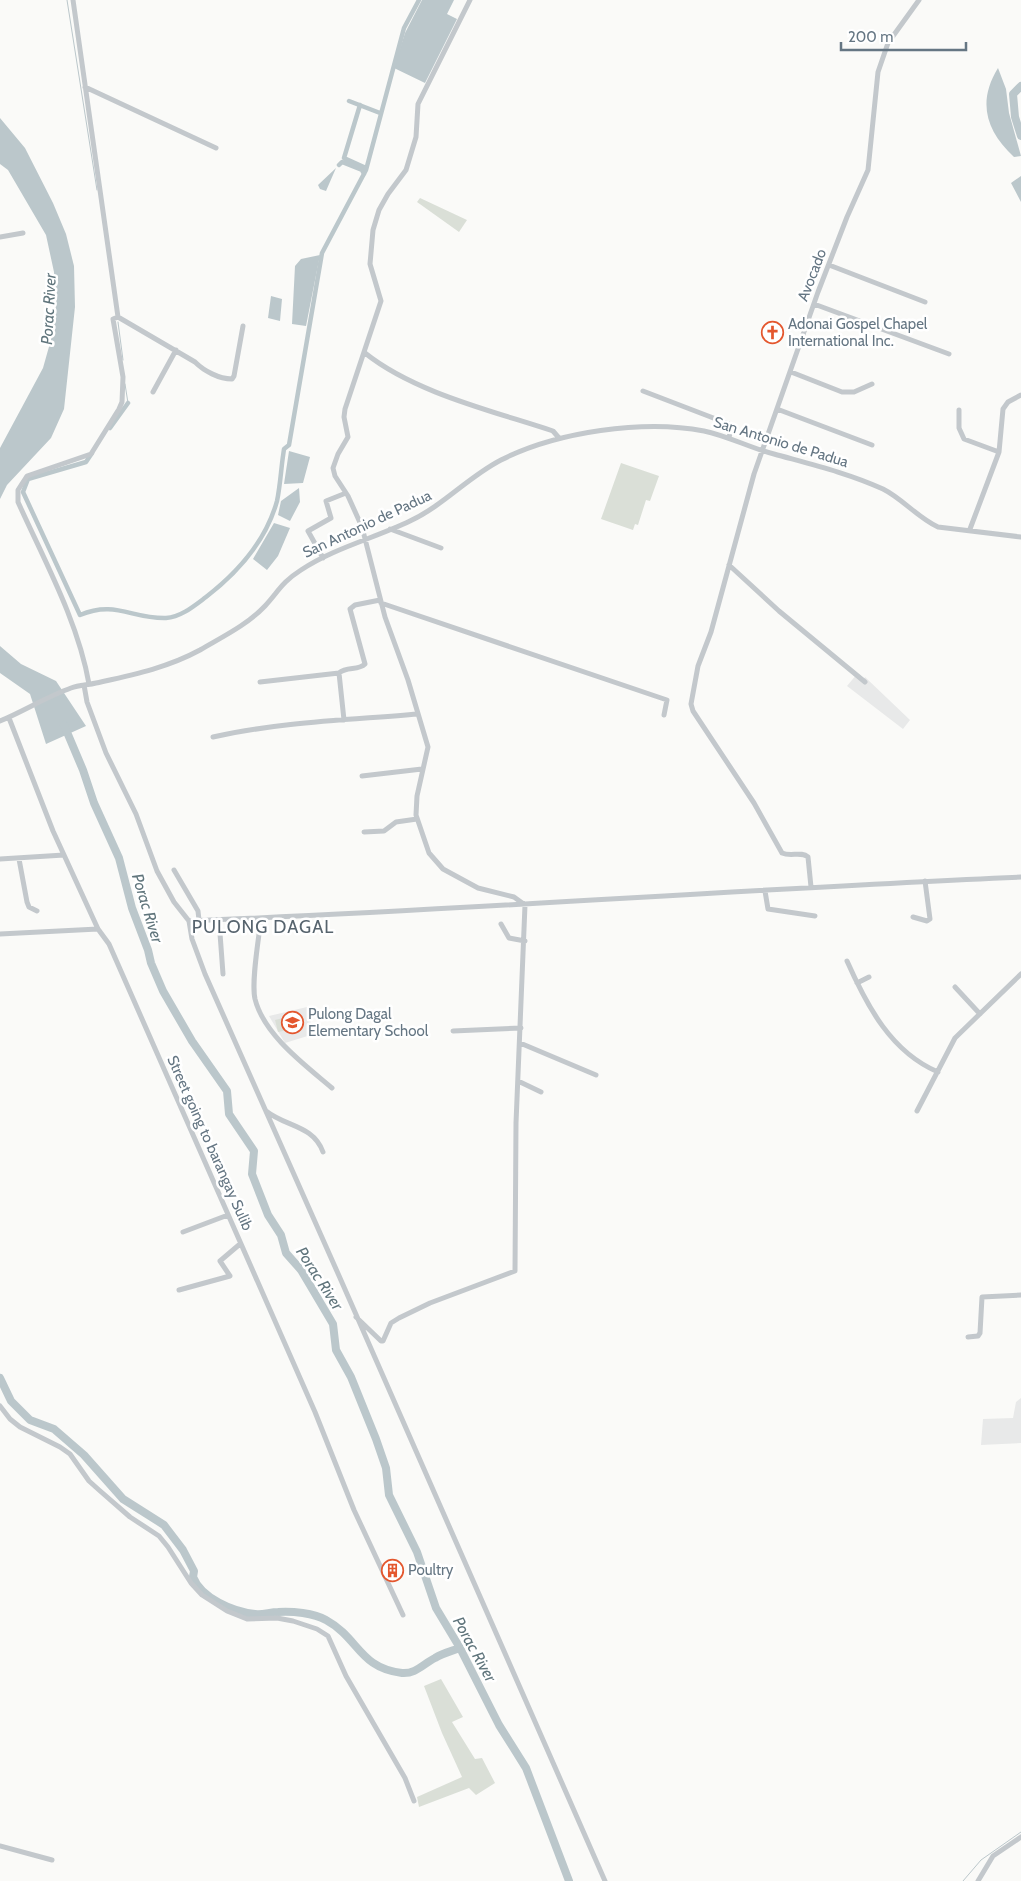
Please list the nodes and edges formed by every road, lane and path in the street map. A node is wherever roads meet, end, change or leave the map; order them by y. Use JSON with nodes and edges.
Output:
{"nodes":[{"id":1,"x":73,"y":0,"type":"edge"},
{"id":2,"x":470,"y":0,"type":"edge"},
{"id":3,"x":919,"y":0,"type":"edge"},
{"id":4,"x":85,"y":87,"type":"junction"},
{"id":5,"x":216,"y":148,"type":"dead end"},
{"id":6,"x":23,"y":233,"type":"dead end"},
{"id":7,"x":0,"y":237,"type":"edge"},
{"id":8,"x":829,"y":265,"type":"junction"},
{"id":9,"x":925,"y":302,"type":"dead end"},
{"id":10,"x":814,"y":304,"type":"junction"},
{"id":11,"x":118,"y":317,"type":"junction"},
{"id":12,"x":243,"y":326,"type":"dead end"},
{"id":13,"x":176,"y":350,"type":"junction"},
{"id":14,"x":365,"y":353,"type":"junction"},
{"id":15,"x":949,"y":354,"type":"dead end"},
{"id":16,"x":791,"y":372,"type":"junction"},
{"id":17,"x":872,"y":384,"type":"dead end"},
{"id":18,"x":643,"y":391,"type":"dead end"},
{"id":19,"x":153,"y":392,"type":"dead end"},
{"id":20,"x":1021,"y":396,"type":"edge"},
{"id":21,"x":777,"y":409,"type":"junction"},
{"id":22,"x":959,"y":410,"type":"dead end"},
{"id":23,"x":559,"y":438,"type":"junction"},
{"id":24,"x":728,"y":438,"type":"junction"},
{"id":25,"x":872,"y":445,"type":"dead end"},
{"id":26,"x":762,"y":450,"type":"junction"},
{"id":27,"x":999,"y":452,"type":"junction"},
{"id":28,"x":346,"y":493,"type":"junction"},
{"id":29,"x":389,"y":529,"type":"junction"},
{"id":30,"x":970,"y":529,"type":"junction"},
{"id":31,"x":1021,"y":537,"type":"edge"},
{"id":32,"x":365,"y":539,"type":"junction"},
{"id":33,"x":441,"y":548,"type":"dead end"},
{"id":34,"x":323,"y":558,"type":"junction"},
{"id":35,"x":729,"y":565,"type":"junction"},
{"id":36,"x":380,"y":601,"type":"junction"},
{"id":37,"x":339,"y":673,"type":"junction"},
{"id":38,"x":260,"y":682,"type":"dead end"},
{"id":39,"x":865,"y":682,"type":"dead end"},
{"id":40,"x":86,"y":685,"type":"junction"},
{"id":41,"x":418,"y":714,"type":"junction"},
{"id":42,"x":664,"y":715,"type":"dead end"},
{"id":43,"x":9,"y":718,"type":"junction"},
{"id":44,"x":344,"y":720,"type":"junction"},
{"id":45,"x":0,"y":721,"type":"edge"},
{"id":46,"x":213,"y":737,"type":"dead end"},
{"id":47,"x":422,"y":769,"type":"junction"},
{"id":48,"x":362,"y":776,"type":"dead end"},
{"id":49,"x":417,"y":819,"type":"junction"},
{"id":50,"x":364,"y":832,"type":"dead end"},
{"id":51,"x":64,"y":855,"type":"junction"},
{"id":52,"x":0,"y":859,"type":"edge"},
{"id":53,"x":19,"y":859,"type":"junction"},
{"id":54,"x":174,"y":870,"type":"dead end"},
{"id":55,"x":1021,"y":877,"type":"edge"},
{"id":56,"x":925,"y":881,"type":"junction"},
{"id":57,"x":811,"y":887,"type":"junction"},
{"id":58,"x":765,"y":891,"type":"junction"},
{"id":59,"x":525,"y":905,"type":"junction"},
{"id":60,"x":37,"y":911,"type":"dead end"},
{"id":61,"x":815,"y":916,"type":"dead end"},
{"id":62,"x":913,"y":916,"type":"dead end"},
{"id":63,"x":261,"y":918,"type":"junction"},
{"id":64,"x":199,"y":920,"type":"junction"},
{"id":65,"x":219,"y":920,"type":"junction"},
{"id":66,"x":189,"y":921,"type":"junction"},
{"id":67,"x":501,"y":924,"type":"dead end"},
{"id":68,"x":98,"y":929,"type":"junction"},
{"id":69,"x":0,"y":934,"type":"edge"},
{"id":70,"x":525,"y":941,"type":"junction"},
{"id":71,"x":847,"y":961,"type":"dead end"},
{"id":72,"x":223,"y":974,"type":"dead end"},
{"id":73,"x":1021,"y":974,"type":"edge"},
{"id":74,"x":869,"y":977,"type":"dead end"},
{"id":75,"x":857,"y":983,"type":"junction"},
{"id":76,"x":955,"y":987,"type":"dead end"},
{"id":77,"x":980,"y":1014,"type":"junction"},
{"id":78,"x":521,"y":1028,"type":"junction"},
{"id":79,"x":453,"y":1031,"type":"dead end"},
{"id":80,"x":520,"y":1042,"type":"junction"},
{"id":81,"x":938,"y":1072,"type":"junction"},
{"id":82,"x":596,"y":1075,"type":"dead end"},
{"id":83,"x":518,"y":1081,"type":"junction"},
{"id":84,"x":332,"y":1088,"type":"dead end"},
{"id":85,"x":541,"y":1092,"type":"dead end"},
{"id":86,"x":264,"y":1109,"type":"junction"},
{"id":87,"x":918,"y":1111,"type":"dead end"},
{"id":88,"x":323,"y":1152,"type":"dead end"},
{"id":89,"x":228,"y":1216,"type":"junction"},
{"id":90,"x":183,"y":1232,"type":"dead end"},
{"id":91,"x":240,"y":1244,"type":"junction"},
{"id":92,"x":179,"y":1290,"type":"dead end"},
{"id":93,"x":1021,"y":1295,"type":"edge"},
{"id":94,"x":356,"y":1317,"type":"junction"},
{"id":95,"x":968,"y":1337,"type":"dead end"},
{"id":96,"x":0,"y":1406,"type":"edge"},
{"id":97,"x":404,"y":1615,"type":"dead end"},
{"id":98,"x":414,"y":1800,"type":"dead end"},
{"id":99,"x":1021,"y":1837,"type":"edge"},
{"id":100,"x":0,"y":1846,"type":"edge"},
{"id":101,"x":52,"y":1860,"type":"dead end"},
{"id":102,"x":605,"y":1881,"type":"edge"},
{"id":103,"x":978,"y":1881,"type":"edge"}],
"edges":[{"from":1,"to":4,"type":"street"},
{"from":2,"to":14,"type":"street"},
{"from":3,"to":8,"type":"street","name":"Avocado"},
{"from":4,"to":5,"type":"street"},
{"from":4,"to":11,"type":"street"},
{"from":6,"to":7,"type":"street"},
{"from":8,"to":9,"type":"street"},
{"from":8,"to":10,"type":"street","name":"Avocado"},
{"from":10,"to":15,"type":"street"},
{"from":10,"to":16,"type":"street","name":"Avocado"},
{"from":11,"to":13,"type":"street"},
{"from":11,"to":40,"type":"street"},
{"from":12,"to":13,"type":"street"},
{"from":13,"to":19,"type":"street"},
{"from":14,"to":23,"type":"street"},
{"from":14,"to":28,"type":"street"},
{"from":16,"to":17,"type":"street"},
{"from":16,"to":21,"type":"street","name":"Avocado"},
{"from":18,"to":24,"type":"street"},
{"from":20,"to":27,"type":"street"},
{"from":21,"to":25,"type":"street"},
{"from":21,"to":26,"type":"street","name":"Avocado"},
{"from":22,"to":27,"type":"street"},
{"from":23,"to":24,"type":"street","name":"San Antonio de Padua"},
{"from":23,"to":29,"type":"street","name":"San Antonio de Padua"},
{"from":24,"to":26,"type":"street","name":"San Antonio de Padua"},
{"from":26,"to":30,"type":"street","name":"San Antonio de Padua"},
{"from":26,"to":35,"type":"street","name":"Avocado"},
{"from":27,"to":30,"type":"street"},
{"from":28,"to":32,"type":"street"},
{"from":28,"to":34,"type":"street"},
{"from":29,"to":32,"type":"street","name":"San Antonio de Padua"},
{"from":29,"to":33,"type":"street"},
{"from":30,"to":31,"type":"street","name":"San Antonio de Padua"},
{"from":32,"to":34,"type":"street","name":"San Antonio de Padua"},
{"from":32,"to":36,"type":"street"},
{"from":34,"to":40,"type":"street","name":"San Antonio de Padua"},
{"from":35,"to":39,"type":"street"},
{"from":35,"to":57,"type":"street","name":"Avocado"},
{"from":36,"to":37,"type":"street"},
{"from":36,"to":41,"type":"street"},
{"from":36,"to":42,"type":"street"},
{"from":37,"to":38,"type":"street"},
{"from":37,"to":44,"type":"street"},
{"from":40,"to":43,"type":"street","name":"San Antonio de Padua"},
{"from":40,"to":66,"type":"street"},
{"from":41,"to":44,"type":"street"},
{"from":41,"to":47,"type":"street"},
{"from":43,"to":45,"type":"street","name":"San Antonio de Padua"},
{"from":43,"to":51,"type":"street","name":"Street going to barangay Sulib"},
{"from":44,"to":46,"type":"street"},
{"from":47,"to":48,"type":"street"},
{"from":47,"to":49,"type":"street"},
{"from":49,"to":50,"type":"street"},
{"from":49,"to":59,"type":"street"},
{"from":51,"to":53,"type":"street"},
{"from":51,"to":68,"type":"street","name":"Street going to barangay Sulib"},
{"from":52,"to":53,"type":"street"},
{"from":53,"to":60,"type":"street"},
{"from":54,"to":64,"type":"street"},
{"from":55,"to":56,"type":"street"},
{"from":56,"to":57,"type":"street"},
{"from":56,"to":62,"type":"street"},
{"from":57,"to":58,"type":"street"},
{"from":58,"to":59,"type":"street"},
{"from":58,"to":61,"type":"street"},
{"from":59,"to":63,"type":"street"},
{"from":59,"to":70,"type":"street"},
{"from":63,"to":65,"type":"street"},
{"from":63,"to":84,"type":"street"},
{"from":64,"to":65,"type":"street"},
{"from":64,"to":66,"type":"street"},
{"from":65,"to":72,"type":"street"},
{"from":66,"to":86,"type":"street"},
{"from":67,"to":70,"type":"street"},
{"from":68,"to":69,"type":"street"},
{"from":68,"to":89,"type":"street","name":"Street going to barangay Sulib"},
{"from":70,"to":78,"type":"street"},
{"from":71,"to":75,"type":"street"},
{"from":73,"to":77,"type":"street"},
{"from":74,"to":75,"type":"street"},
{"from":75,"to":81,"type":"street"},
{"from":76,"to":77,"type":"street"},
{"from":77,"to":81,"type":"street"},
{"from":78,"to":79,"type":"street"},
{"from":78,"to":80,"type":"street"},
{"from":80,"to":82,"type":"street"},
{"from":80,"to":83,"type":"street"},
{"from":81,"to":87,"type":"street"},
{"from":83,"to":85,"type":"street"},
{"from":83,"to":94,"type":"street"},
{"from":86,"to":88,"type":"street"},
{"from":86,"to":94,"type":"street"},
{"from":89,"to":90,"type":"street"},
{"from":89,"to":91,"type":"street","name":"Street going to barangay Sulib"},
{"from":91,"to":92,"type":"street"},
{"from":91,"to":97,"type":"street","name":"Street going to barangay Sulib"},
{"from":93,"to":95,"type":"street"},
{"from":94,"to":102,"type":"street"},
{"from":96,"to":98,"type":"street"},
{"from":99,"to":103,"type":"street"},
{"from":100,"to":101,"type":"street"}]}
